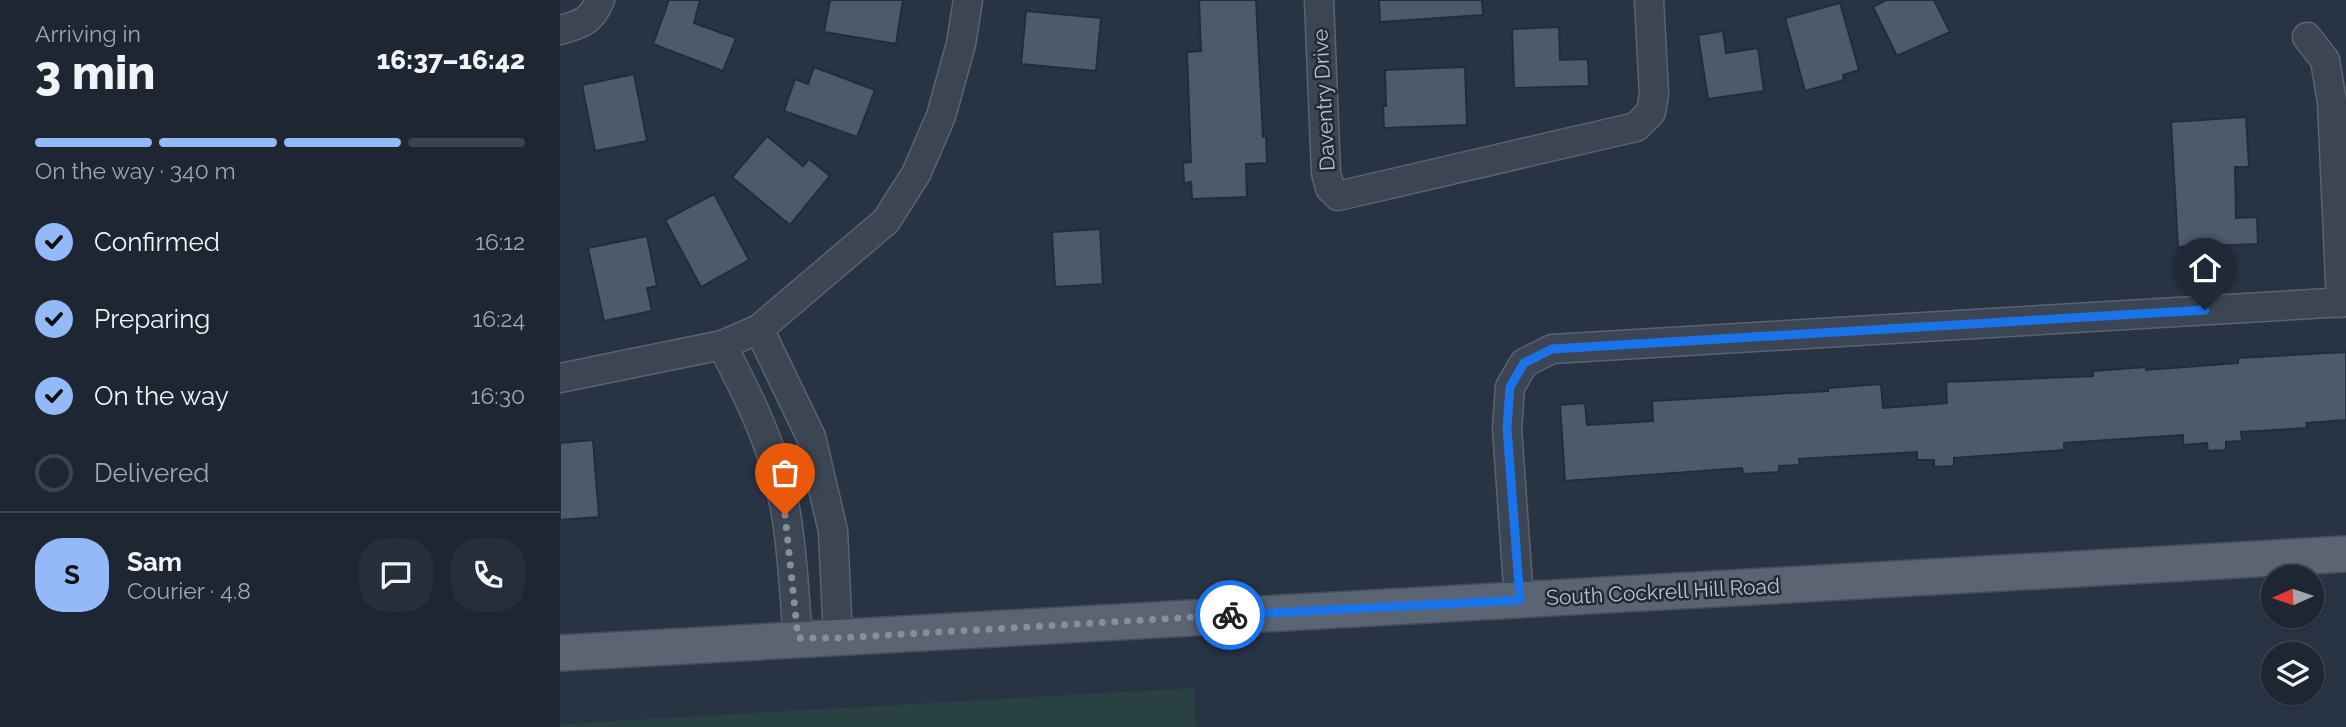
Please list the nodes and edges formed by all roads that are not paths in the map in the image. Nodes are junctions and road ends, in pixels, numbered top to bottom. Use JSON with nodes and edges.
{"nodes":[{"id":1,"x":968,"y":0,"type":"edge"},
{"id":2,"x":1319,"y":0,"type":"edge"},
{"id":3,"x":1649,"y":0,"type":"edge"},
{"id":4,"x":597,"y":6,"type":"edge"},
{"id":5,"x":560,"y":30,"type":"edge"},
{"id":6,"x":2307,"y":37,"type":"dead end"},
{"id":7,"x":2344,"y":302,"type":"edge"},
{"id":8,"x":759,"y":329,"type":"junction"},
{"id":9,"x":722,"y":345,"type":"junction"},
{"id":10,"x":560,"y":378,"type":"edge"},
{"id":11,"x":2346,"y":554,"type":"edge"},
{"id":12,"x":1520,"y":600,"type":"junction"},
{"id":13,"x":798,"y":638,"type":"junction"},
{"id":14,"x":838,"y":638,"type":"junction"},
{"id":15,"x":560,"y":653,"type":"edge"}],
"edges":[{"from":1,"to":8,"type":"street"},
{"from":2,"to":3,"type":"street","name":"Daventry Drive"},
{"from":4,"to":5,"type":"street"},
{"from":6,"to":7,"type":"street"},
{"from":7,"to":12,"type":"street"},
{"from":8,"to":9,"type":"street"},
{"from":8,"to":14,"type":"street"},
{"from":9,"to":10,"type":"street"},
{"from":9,"to":13,"type":"street"},
{"from":11,"to":12,"type":"main road","name":"South Cockrell Hill Road"},
{"from":12,"to":14,"type":"main road","name":"South Cockrell Hill Road"},
{"from":13,"to":14,"type":"main road","name":"South Cockrell Hill Road"},
{"from":13,"to":15,"type":"main road","name":"South Cockrell Hill Road"}]}
